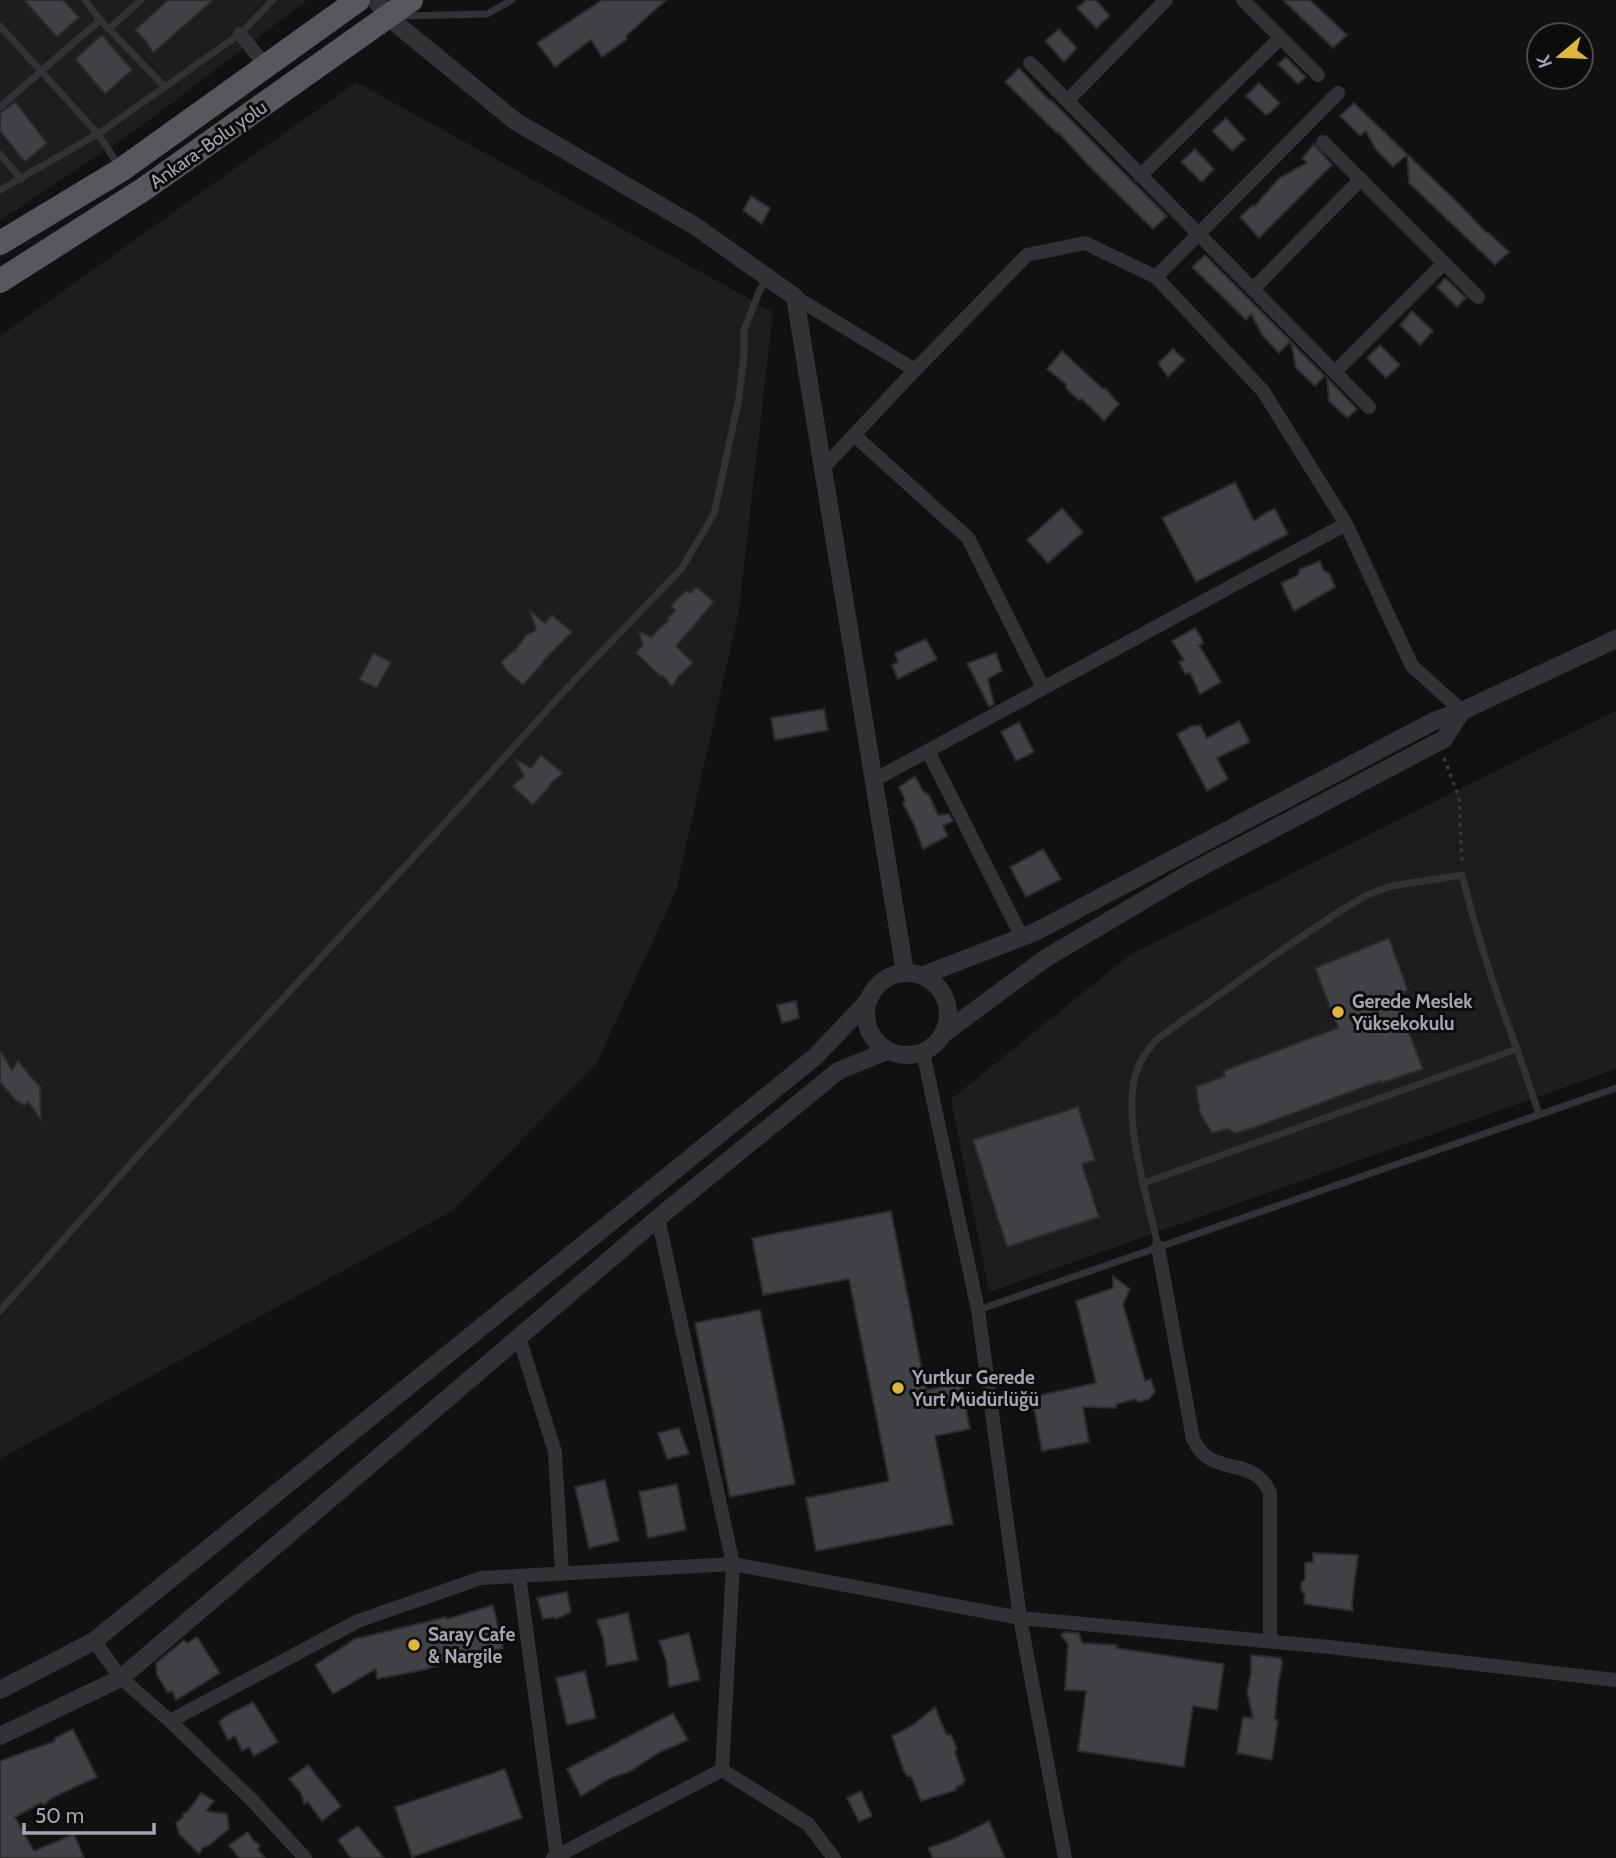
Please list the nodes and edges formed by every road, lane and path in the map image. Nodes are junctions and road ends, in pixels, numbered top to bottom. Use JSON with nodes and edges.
{"nodes":[{"id":1,"x":85,"y":0,"type":"edge"},
{"id":2,"x":141,"y":0,"type":"edge"},
{"id":3,"x":272,"y":0,"type":"edge"},
{"id":4,"x":358,"y":0,"type":"edge"},
{"id":5,"x":411,"y":0,"type":"edge"},
{"id":6,"x":512,"y":0,"type":"edge"},
{"id":7,"x":1166,"y":0,"type":"edge"},
{"id":8,"x":1242,"y":0,"type":"edge"},
{"id":9,"x":382,"y":8,"type":"edge"},
{"id":10,"x":100,"y":20,"type":"junction"},
{"id":11,"x":0,"y":26,"type":"edge"},
{"id":12,"x":108,"y":29,"type":"junction"},
{"id":13,"x":240,"y":34,"type":"junction"},
{"id":14,"x":1280,"y":37,"type":"junction"},
{"id":15,"x":1030,"y":63,"type":"dead end"},
{"id":16,"x":265,"y":66,"type":"junction"},
{"id":17,"x":40,"y":70,"type":"junction"},
{"id":18,"x":1318,"y":75,"type":"dead end"},
{"id":19,"x":165,"y":87,"type":"junction"},
{"id":20,"x":1338,"y":93,"type":"dead end"},
{"id":21,"x":1067,"y":101,"type":"junction"},
{"id":22,"x":0,"y":107,"type":"edge"},
{"id":23,"x":98,"y":134,"type":"junction"},
{"id":24,"x":1323,"y":142,"type":"dead end"},
{"id":25,"x":0,"y":154,"type":"edge"},
{"id":26,"x":121,"y":170,"type":"junction"},
{"id":27,"x":1140,"y":176,"type":"junction"},
{"id":28,"x":21,"y":179,"type":"junction"},
{"id":29,"x":1361,"y":179,"type":"junction"},
{"id":30,"x":0,"y":190,"type":"edge"},
{"id":31,"x":1198,"y":234,"type":"junction"},
{"id":32,"x":0,"y":243,"type":"edge"},
{"id":33,"x":1444,"y":263,"type":"junction"},
{"id":34,"x":767,"y":277,"type":"junction"},
{"id":35,"x":1156,"y":277,"type":"junction"},
{"id":36,"x":0,"y":281,"type":"edge"},
{"id":37,"x":1253,"y":289,"type":"junction"},
{"id":38,"x":795,"y":297,"type":"junction"},
{"id":39,"x":1478,"y":297,"type":"dead end"},
{"id":40,"x":915,"y":370,"type":"junction"},
{"id":41,"x":1335,"y":372,"type":"junction"},
{"id":42,"x":1369,"y":407,"type":"dead end"},
{"id":43,"x":854,"y":435,"type":"junction"},
{"id":44,"x":823,"y":468,"type":"junction"},
{"id":45,"x":1346,"y":524,"type":"junction"},
{"id":46,"x":1616,"y":639,"type":"edge"},
{"id":47,"x":1043,"y":688,"type":"junction"},
{"id":48,"x":1462,"y":711,"type":"junction"},
{"id":49,"x":1437,"y":743,"type":"junction"},
{"id":50,"x":928,"y":751,"type":"junction"},
{"id":51,"x":874,"y":780,"type":"junction"},
{"id":52,"x":1462,"y":876,"type":"junction"},
{"id":53,"x":1022,"y":937,"type":"junction"},
{"id":54,"x":905,"y":972,"type":"junction"},
{"id":55,"x":923,"y":975,"type":"junction"},
{"id":56,"x":867,"y":1002,"type":"junction"},
{"id":57,"x":943,"y":1034,"type":"junction"},
{"id":58,"x":1517,"y":1049,"type":"junction"},
{"id":59,"x":887,"y":1051,"type":"junction"},
{"id":60,"x":923,"y":1052,"type":"junction"},
{"id":61,"x":1616,"y":1088,"type":"edge"},
{"id":62,"x":1539,"y":1114,"type":"junction"},
{"id":63,"x":1144,"y":1183,"type":"junction"},
{"id":64,"x":658,"y":1219,"type":"junction"},
{"id":65,"x":1158,"y":1247,"type":"junction"},
{"id":66,"x":978,"y":1310,"type":"junction"},
{"id":67,"x":0,"y":1311,"type":"edge"},
{"id":68,"x":519,"y":1338,"type":"junction"},
{"id":69,"x":733,"y":1564,"type":"junction"},
{"id":70,"x":562,"y":1574,"type":"junction"},
{"id":71,"x":519,"y":1576,"type":"junction"},
{"id":72,"x":1020,"y":1618,"type":"junction"},
{"id":73,"x":94,"y":1641,"type":"junction"},
{"id":74,"x":1270,"y":1641,"type":"junction"},
{"id":75,"x":121,"y":1678,"type":"junction"},
{"id":76,"x":1616,"y":1680,"type":"edge"},
{"id":77,"x":0,"y":1690,"type":"edge"},
{"id":78,"x":170,"y":1721,"type":"junction"},
{"id":79,"x":0,"y":1736,"type":"edge"},
{"id":80,"x":722,"y":1770,"type":"junction"},
{"id":81,"x":555,"y":1857,"type":"edge"},
{"id":82,"x":305,"y":1858,"type":"edge"},
{"id":83,"x":834,"y":1858,"type":"edge"},
{"id":84,"x":1065,"y":1858,"type":"edge"}],
"edges":[{"from":1,"to":10,"type":"lane"},
{"from":2,"to":12,"type":"lane"},
{"from":3,"to":13,"type":"lane"},
{"from":4,"to":16,"type":"highway","name":"Ankara-Bolu yolu"},
{"from":5,"to":9,"type":"highway","name":"Ankara-Bolu yolu"},
{"from":6,"to":9,"type":"lane"},
{"from":7,"to":21,"type":"street"},
{"from":8,"to":14,"type":"street"},
{"from":9,"to":34,"type":"street"},
{"from":9,"to":36,"type":"highway","name":"Ankara-Bolu yolu"},
{"from":10,"to":12,"type":"lane"},
{"from":10,"to":17,"type":"lane"},
{"from":11,"to":17,"type":"lane"},
{"from":12,"to":19,"type":"lane"},
{"from":13,"to":16,"type":"street"},
{"from":13,"to":19,"type":"lane"},
{"from":14,"to":18,"type":"street"},
{"from":14,"to":27,"type":"street"},
{"from":15,"to":21,"type":"street"},
{"from":16,"to":26,"type":"highway","name":"Ankara-Bolu yolu"},
{"from":17,"to":22,"type":"lane"},
{"from":17,"to":23,"type":"lane"},
{"from":19,"to":23,"type":"lane"},
{"from":20,"to":31,"type":"street"},
{"from":21,"to":27,"type":"street"},
{"from":23,"to":26,"type":"lane"},
{"from":23,"to":28,"type":"lane"},
{"from":24,"to":29,"type":"street"},
{"from":25,"to":28,"type":"lane"},
{"from":26,"to":32,"type":"highway","name":"Ankara-Bolu yolu"},
{"from":27,"to":31,"type":"street"},
{"from":28,"to":30,"type":"lane"},
{"from":29,"to":33,"type":"street"},
{"from":29,"to":37,"type":"street"},
{"from":31,"to":35,"type":"street"},
{"from":31,"to":37,"type":"street"},
{"from":33,"to":39,"type":"street"},
{"from":33,"to":41,"type":"street"},
{"from":34,"to":38,"type":"street"},
{"from":34,"to":67,"type":"lane"},
{"from":35,"to":40,"type":"street"},
{"from":35,"to":45,"type":"street"},
{"from":37,"to":41,"type":"street"},
{"from":38,"to":40,"type":"street"},
{"from":38,"to":44,"type":"street"},
{"from":40,"to":43,"type":"street"},
{"from":41,"to":42,"type":"street"},
{"from":43,"to":44,"type":"street"},
{"from":43,"to":47,"type":"street"},
{"from":44,"to":51,"type":"street"},
{"from":45,"to":47,"type":"street"},
{"from":45,"to":48,"type":"street"},
{"from":46,"to":48,"type":"street"},
{"from":47,"to":50,"type":"street"},
{"from":48,"to":49,"type":"street"},
{"from":48,"to":53,"type":"street"},
{"from":49,"to":52,"type":"path"},
{"from":49,"to":57,"type":"street"},
{"from":50,"to":51,"type":"street"},
{"from":50,"to":53,"type":"street"},
{"from":51,"to":54,"type":"street"},
{"from":52,"to":58,"type":"lane"},
{"from":52,"to":63,"type":"lane"},
{"from":53,"to":55,"type":"street"},
{"from":54,"to":55,"type":"street"},
{"from":54,"to":56,"type":"street"},
{"from":55,"to":57,"type":"street"},
{"from":56,"to":59,"type":"street"},
{"from":56,"to":73,"type":"street"},
{"from":57,"to":60,"type":"street"},
{"from":58,"to":62,"type":"lane"},
{"from":58,"to":63,"type":"lane"},
{"from":59,"to":60,"type":"street"},
{"from":59,"to":64,"type":"street"},
{"from":60,"to":66,"type":"street"},
{"from":61,"to":62,"type":"lane"},
{"from":62,"to":65,"type":"lane"},
{"from":63,"to":65,"type":"lane"},
{"from":64,"to":68,"type":"street"},
{"from":64,"to":69,"type":"street"},
{"from":65,"to":66,"type":"lane"},
{"from":65,"to":74,"type":"street"},
{"from":66,"to":72,"type":"street"},
{"from":68,"to":70,"type":"street"},
{"from":68,"to":75,"type":"street"},
{"from":69,"to":70,"type":"street"},
{"from":69,"to":72,"type":"street"},
{"from":69,"to":80,"type":"street"},
{"from":70,"to":71,"type":"street"},
{"from":71,"to":78,"type":"street"},
{"from":71,"to":81,"type":"street"},
{"from":72,"to":74,"type":"street"},
{"from":72,"to":84,"type":"street"},
{"from":73,"to":75,"type":"street"},
{"from":73,"to":77,"type":"street"},
{"from":74,"to":76,"type":"street"},
{"from":75,"to":78,"type":"street"},
{"from":75,"to":79,"type":"street"},
{"from":78,"to":82,"type":"street"},
{"from":80,"to":81,"type":"street"},
{"from":80,"to":83,"type":"street"}]}
